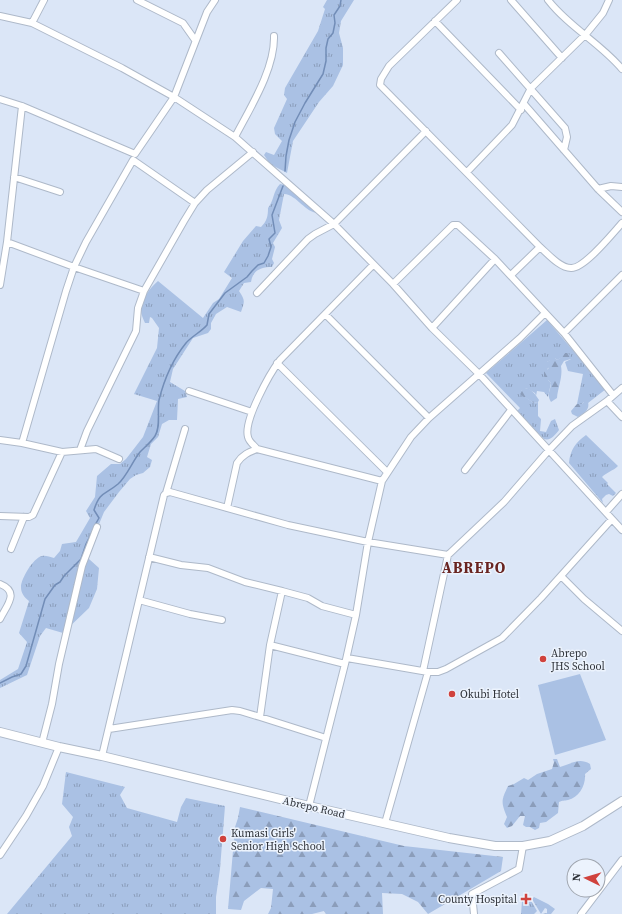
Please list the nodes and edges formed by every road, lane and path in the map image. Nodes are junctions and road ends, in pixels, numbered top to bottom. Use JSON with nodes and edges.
{"nodes":[{"id":1,"x":44,"y":0,"type":"edge"},
{"id":2,"x":137,"y":0,"type":"edge"},
{"id":3,"x":215,"y":0,"type":"edge"},
{"id":4,"x":457,"y":0,"type":"edge"},
{"id":5,"x":512,"y":0,"type":"edge"},
{"id":6,"x":548,"y":0,"type":"edge"},
{"id":7,"x":609,"y":0,"type":"edge"},
{"id":8,"x":0,"y":16,"type":"edge"},
{"id":9,"x":435,"y":21,"type":"junction"},
{"id":10,"x":32,"y":23,"type":"junction"},
{"id":11,"x":586,"y":34,"type":"junction"},
{"id":12,"x":274,"y":36,"type":"dead end"},
{"id":13,"x":195,"y":40,"type":"junction"},
{"id":14,"x":499,"y":53,"type":"dead end"},
{"id":15,"x":562,"y":58,"type":"junction"},
{"id":16,"x":622,"y":69,"type":"edge"},
{"id":17,"x":530,"y":88,"type":"junction"},
{"id":18,"x":174,"y":97,"type":"junction"},
{"id":19,"x":0,"y":98,"type":"edge"},
{"id":20,"x":524,"y":104,"type":"junction"},
{"id":21,"x":22,"y":106,"type":"junction"},
{"id":22,"x":521,"y":110,"type":"junction"},
{"id":23,"x":426,"y":131,"type":"junction"},
{"id":24,"x":235,"y":137,"type":"junction"},
{"id":25,"x":564,"y":150,"type":"junction"},
{"id":26,"x":253,"y":152,"type":"junction"},
{"id":27,"x":134,"y":157,"type":"junction"},
{"id":28,"x":467,"y":172,"type":"junction"},
{"id":29,"x":14,"y":177,"type":"junction"},
{"id":30,"x":622,"y":187,"type":"edge"},
{"id":31,"x":598,"y":189,"type":"junction"},
{"id":32,"x":60,"y":192,"type":"dead end"},
{"id":33,"x":195,"y":203,"type":"junction"},
{"id":34,"x":622,"y":212,"type":"edge"},
{"id":35,"x":622,"y":223,"type":"edge"},
{"id":36,"x":334,"y":224,"type":"junction"},
{"id":37,"x":7,"y":242,"type":"junction"},
{"id":38,"x":540,"y":247,"type":"junction"},
{"id":39,"x":495,"y":259,"type":"junction"},
{"id":40,"x":373,"y":265,"type":"junction"},
{"id":41,"x":74,"y":267,"type":"junction"},
{"id":42,"x":511,"y":275,"type":"junction"},
{"id":43,"x":622,"y":275,"type":"edge"},
{"id":44,"x":393,"y":284,"type":"junction"},
{"id":45,"x":0,"y":285,"type":"edge"},
{"id":46,"x":144,"y":292,"type":"junction"},
{"id":47,"x":257,"y":293,"type":"dead end"},
{"id":48,"x":545,"y":313,"type":"junction"},
{"id":49,"x":325,"y":314,"type":"junction"},
{"id":50,"x":432,"y":328,"type":"junction"},
{"id":51,"x":564,"y":333,"type":"junction"},
{"id":52,"x":277,"y":363,"type":"junction"},
{"id":53,"x":479,"y":374,"type":"junction"},
{"id":54,"x":622,"y":388,"type":"edge"},
{"id":55,"x":189,"y":391,"type":"dead end"},
{"id":56,"x":614,"y":395,"type":"junction"},
{"id":57,"x":607,"y":401,"type":"junction"},
{"id":58,"x":511,"y":410,"type":"junction"},
{"id":59,"x":252,"y":412,"type":"junction"},
{"id":60,"x":622,"y":417,"type":"edge"},
{"id":61,"x":429,"y":418,"type":"junction"},
{"id":62,"x":185,"y":430,"type":"dead end"},
{"id":63,"x":0,"y":440,"type":"edge"},
{"id":64,"x":22,"y":443,"type":"junction"},
{"id":65,"x":257,"y":449,"type":"junction"},
{"id":66,"x":80,"y":450,"type":"junction"},
{"id":67,"x":549,"y":450,"type":"junction"},
{"id":68,"x":62,"y":452,"type":"junction"},
{"id":69,"x":119,"y":459,"type":"dead end"},
{"id":70,"x":465,"y":470,"type":"dead end"},
{"id":71,"x":387,"y":472,"type":"junction"},
{"id":72,"x":382,"y":481,"type":"junction"},
{"id":73,"x":166,"y":493,"type":"junction"},
{"id":74,"x":622,"y":494,"type":"edge"},
{"id":75,"x":227,"y":508,"type":"junction"},
{"id":76,"x":606,"y":512,"type":"junction"},
{"id":77,"x":0,"y":516,"type":"edge"},
{"id":78,"x":24,"y":517,"type":"junction"},
{"id":79,"x":612,"y":520,"type":"junction"},
{"id":80,"x":97,"y":527,"type":"dead end"},
{"id":81,"x":622,"y":530,"type":"edge"},
{"id":82,"x":368,"y":542,"type":"junction"},
{"id":83,"x":11,"y":549,"type":"dead end"},
{"id":84,"x":448,"y":555,"type":"junction"},
{"id":85,"x":149,"y":557,"type":"junction"},
{"id":86,"x":561,"y":576,"type":"junction"},
{"id":87,"x":0,"y":584,"type":"edge"},
{"id":88,"x":282,"y":591,"type":"junction"},
{"id":89,"x":139,"y":600,"type":"junction"},
{"id":90,"x":356,"y":615,"type":"junction"},
{"id":91,"x":0,"y":619,"type":"edge"},
{"id":92,"x":222,"y":620,"type":"dead end"},
{"id":93,"x":622,"y":630,"type":"edge"},
{"id":94,"x":270,"y":645,"type":"junction"},
{"id":95,"x":347,"y":658,"type":"junction"},
{"id":96,"x":345,"y":664,"type":"junction"},
{"id":97,"x":426,"y":672,"type":"junction"},
{"id":98,"x":260,"y":717,"type":"junction"},
{"id":99,"x":109,"y":729,"type":"junction"},
{"id":100,"x":0,"y":732,"type":"edge"},
{"id":101,"x":326,"y":738,"type":"junction"},
{"id":102,"x":42,"y":743,"type":"junction"},
{"id":103,"x":59,"y":747,"type":"junction"},
{"id":104,"x":102,"y":756,"type":"junction"},
{"id":105,"x":622,"y":801,"type":"edge"},
{"id":106,"x":308,"y":806,"type":"junction"},
{"id":107,"x":385,"y":823,"type":"junction"},
{"id":108,"x":523,"y":846,"type":"junction"},
{"id":109,"x":0,"y":855,"type":"edge"},
{"id":110,"x":622,"y":860,"type":"edge"},
{"id":111,"x":474,"y":914,"type":"edge"},
{"id":112,"x":581,"y":914,"type":"edge"}],
"edges":[{"from":1,"to":10,"type":"street"},
{"from":2,"to":13,"type":"street"},
{"from":3,"to":13,"type":"street"},
{"from":4,"to":9,"type":"street"},
{"from":5,"to":15,"type":"street"},
{"from":6,"to":11,"type":"street"},
{"from":7,"to":11,"type":"street"},
{"from":8,"to":10,"type":"street"},
{"from":9,"to":22,"type":"street"},
{"from":9,"to":23,"type":"street"},
{"from":10,"to":18,"type":"street"},
{"from":11,"to":15,"type":"street"},
{"from":11,"to":16,"type":"street"},
{"from":12,"to":24,"type":"street"},
{"from":13,"to":18,"type":"street"},
{"from":14,"to":17,"type":"street"},
{"from":15,"to":17,"type":"street"},
{"from":17,"to":20,"type":"street"},
{"from":17,"to":25,"type":"street"},
{"from":18,"to":24,"type":"street"},
{"from":18,"to":27,"type":"street"},
{"from":19,"to":21,"type":"street"},
{"from":20,"to":22,"type":"street"},
{"from":20,"to":25,"type":"street"},
{"from":21,"to":27,"type":"street"},
{"from":21,"to":29,"type":"street"},
{"from":22,"to":28,"type":"street"},
{"from":23,"to":28,"type":"street"},
{"from":23,"to":36,"type":"street"},
{"from":24,"to":26,"type":"street"},
{"from":25,"to":31,"type":"street"},
{"from":26,"to":33,"type":"street"},
{"from":26,"to":36,"type":"street"},
{"from":27,"to":33,"type":"street"},
{"from":27,"to":41,"type":"street"},
{"from":28,"to":38,"type":"street"},
{"from":29,"to":32,"type":"street"},
{"from":29,"to":37,"type":"street"},
{"from":30,"to":31,"type":"street"},
{"from":31,"to":34,"type":"street"},
{"from":33,"to":46,"type":"street"},
{"from":35,"to":38,"type":"street"},
{"from":36,"to":40,"type":"street"},
{"from":36,"to":47,"type":"street"},
{"from":37,"to":41,"type":"street"},
{"from":37,"to":45,"type":"street"},
{"from":38,"to":42,"type":"street"},
{"from":39,"to":42,"type":"street"},
{"from":39,"to":44,"type":"street"},
{"from":39,"to":50,"type":"street"},
{"from":40,"to":44,"type":"street"},
{"from":40,"to":49,"type":"street"},
{"from":41,"to":46,"type":"street"},
{"from":41,"to":64,"type":"street"},
{"from":42,"to":48,"type":"street"},
{"from":43,"to":51,"type":"street"},
{"from":44,"to":50,"type":"street"},
{"from":46,"to":66,"type":"street"},
{"from":48,"to":51,"type":"street"},
{"from":48,"to":53,"type":"street"},
{"from":49,"to":52,"type":"street"},
{"from":49,"to":61,"type":"street"},
{"from":50,"to":53,"type":"street"},
{"from":51,"to":56,"type":"street"},
{"from":52,"to":59,"type":"street"},
{"from":52,"to":71,"type":"street"},
{"from":53,"to":58,"type":"street"},
{"from":53,"to":61,"type":"street"},
{"from":54,"to":56,"type":"street"},
{"from":55,"to":59,"type":"street"},
{"from":56,"to":57,"type":"street"},
{"from":57,"to":60,"type":"street"},
{"from":57,"to":67,"type":"street"},
{"from":58,"to":67,"type":"street"},
{"from":58,"to":70,"type":"street"},
{"from":59,"to":65,"type":"street"},
{"from":61,"to":71,"type":"street"},
{"from":62,"to":73,"type":"street"},
{"from":63,"to":64,"type":"street"},
{"from":64,"to":68,"type":"street"},
{"from":65,"to":72,"type":"street"},
{"from":65,"to":75,"type":"street"},
{"from":66,"to":68,"type":"street"},
{"from":66,"to":69,"type":"street"},
{"from":67,"to":76,"type":"street"},
{"from":67,"to":84,"type":"street"},
{"from":68,"to":78,"type":"street"},
{"from":71,"to":72,"type":"street"},
{"from":72,"to":82,"type":"street"},
{"from":73,"to":75,"type":"street"},
{"from":73,"to":85,"type":"street"},
{"from":74,"to":76,"type":"street"},
{"from":75,"to":82,"type":"street"},
{"from":76,"to":79,"type":"street"},
{"from":77,"to":78,"type":"street"},
{"from":78,"to":83,"type":"street"},
{"from":79,"to":81,"type":"street"},
{"from":79,"to":86,"type":"street"},
{"from":80,"to":102,"type":"street"},
{"from":82,"to":84,"type":"street"},
{"from":82,"to":90,"type":"street"},
{"from":84,"to":97,"type":"street"},
{"from":85,"to":88,"type":"street"},
{"from":85,"to":89,"type":"street"},
{"from":86,"to":93,"type":"street"},
{"from":86,"to":97,"type":"street"},
{"from":87,"to":91,"type":"street"},
{"from":88,"to":90,"type":"street"},
{"from":88,"to":94,"type":"street"},
{"from":89,"to":92,"type":"street"},
{"from":89,"to":99,"type":"street"},
{"from":90,"to":95,"type":"street"},
{"from":94,"to":96,"type":"street"},
{"from":94,"to":98,"type":"street"},
{"from":95,"to":96,"type":"street"},
{"from":95,"to":97,"type":"street"},
{"from":96,"to":101,"type":"street"},
{"from":97,"to":107,"type":"street"},
{"from":98,"to":99,"type":"street"},
{"from":98,"to":101,"type":"street"},
{"from":99,"to":104,"type":"street"},
{"from":100,"to":102,"type":"main road","name":"Abrepo Road"},
{"from":101,"to":106,"type":"street"},
{"from":102,"to":103,"type":"main road","name":"Abrepo Road"},
{"from":103,"to":104,"type":"main road","name":"Abrepo Road"},
{"from":103,"to":109,"type":"street"},
{"from":104,"to":106,"type":"main road","name":"Abrepo Road"},
{"from":105,"to":108,"type":"main road","name":"Abrepo Road"},
{"from":106,"to":107,"type":"main road","name":"Abrepo Road"},
{"from":107,"to":108,"type":"main road","name":"Abrepo Road"},
{"from":108,"to":111,"type":"street"},
{"from":110,"to":112,"type":"street"}]}
